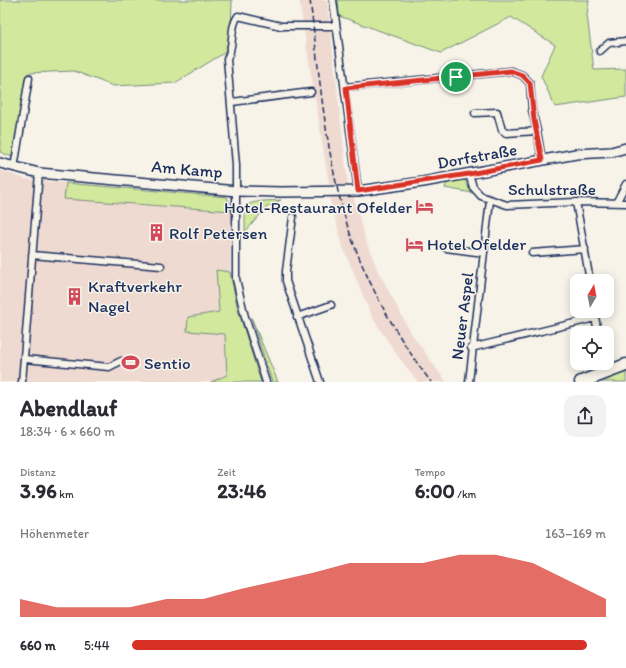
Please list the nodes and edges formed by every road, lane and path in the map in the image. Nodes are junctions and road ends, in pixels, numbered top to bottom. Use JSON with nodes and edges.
{"nodes":[{"id":1,"x":334,"y":0,"type":"edge"},
{"id":2,"x":336,"y":26,"type":"junction"},
{"id":3,"x":626,"y":41,"type":"edge"},
{"id":4,"x":600,"y":51,"type":"dead end"},
{"id":5,"x":29,"y":78,"type":"dead end"},
{"id":6,"x":346,"y":88,"type":"junction"},
{"id":7,"x":311,"y":92,"type":"dead end"},
{"id":8,"x":232,"y":102,"type":"junction"},
{"id":9,"x":475,"y":113,"type":"dead end"},
{"id":10,"x":537,"y":131,"type":"junction"},
{"id":11,"x":626,"y":148,"type":"edge"},
{"id":12,"x":542,"y":160,"type":"junction"},
{"id":13,"x":0,"y":164,"type":"edge"},
{"id":14,"x":14,"y":168,"type":"junction"},
{"id":15,"x":39,"y":172,"type":"junction"},
{"id":16,"x":469,"y":174,"type":"junction"},
{"id":17,"x":626,"y":184,"type":"edge"},
{"id":18,"x":237,"y":190,"type":"junction"},
{"id":19,"x":358,"y":191,"type":"junction"},
{"id":20,"x":490,"y":200,"type":"junction"},
{"id":21,"x":576,"y":202,"type":"junction"},
{"id":22,"x":616,"y":203,"type":"junction"},
{"id":23,"x":626,"y":203,"type":"edge"},
{"id":24,"x":293,"y":217,"type":"dead end"},
{"id":25,"x":446,"y":248,"type":"dead end"},
{"id":26,"x":585,"y":249,"type":"junction"},
{"id":27,"x":484,"y":253,"type":"junction"},
{"id":28,"x":532,"y":253,"type":"dead end"},
{"id":29,"x":32,"y":255,"type":"junction"},
{"id":30,"x":161,"y":266,"type":"dead end"},
{"id":31,"x":589,"y":274,"type":"edge"},
{"id":32,"x":331,"y":305,"type":"dead end"},
{"id":33,"x":297,"y":317,"type":"junction"},
{"id":34,"x":595,"y":318,"type":"joint"},
{"id":35,"x":597,"y":326,"type":"edge"},
{"id":36,"x":472,"y":348,"type":"junction"},
{"id":37,"x":25,"y":359,"type":"junction"},
{"id":38,"x":121,"y":361,"type":"dead end"},
{"id":39,"x":626,"y":365,"type":"edge"},
{"id":40,"x":22,"y":382,"type":"edge"},
{"id":41,"x":266,"y":382,"type":"edge"},
{"id":42,"x":320,"y":382,"type":"edge"},
{"id":43,"x":469,"y":382,"type":"edge"},
{"id":44,"x":581,"y":382,"type":"edge"}],
"edges":[{"from":1,"to":2,"type":"street"},
{"from":2,"to":6,"type":"street"},
{"from":2,"to":8,"type":"street"},
{"from":3,"to":4,"type":"street"},
{"from":5,"to":14,"type":"street"},
{"from":6,"to":10,"type":"street"},
{"from":6,"to":19,"type":"street"},
{"from":7,"to":8,"type":"street"},
{"from":8,"to":18,"type":"street"},
{"from":9,"to":10,"type":"street"},
{"from":10,"to":12,"type":"street"},
{"from":11,"to":12,"type":"main road","name":"Dorfstraße"},
{"from":12,"to":16,"type":"main road","name":"Dorfstraße"},
{"from":13,"to":14,"type":"main road","name":"Am Kamp"},
{"from":14,"to":15,"type":"main road","name":"Am Kamp"},
{"from":15,"to":18,"type":"main road","name":"Am Kamp"},
{"from":15,"to":29,"type":"street"},
{"from":16,"to":19,"type":"main road","name":"Dorfstraße"},
{"from":16,"to":20,"type":"street","name":"Schulstraße"},
{"from":17,"to":22,"type":"street"},
{"from":18,"to":19,"type":"main road","name":"Am Kamp"},
{"from":18,"to":41,"type":"street"},
{"from":20,"to":21,"type":"street","name":"Schulstraße"},
{"from":20,"to":27,"type":"street","name":"Neuer Aspel"},
{"from":21,"to":22,"type":"street","name":"Schulstraße"},
{"from":21,"to":26,"type":"street"},
{"from":22,"to":23,"type":"street","name":"Schulstraße"},
{"from":24,"to":33,"type":"street"},
{"from":25,"to":27,"type":"street","name":"Neuer Aspel"},
{"from":26,"to":28,"type":"street"},
{"from":26,"to":31,"type":"street"},
{"from":27,"to":36,"type":"street","name":"Neuer Aspel"},
{"from":29,"to":30,"type":"street"},
{"from":29,"to":37,"type":"street"},
{"from":32,"to":33,"type":"street"},
{"from":33,"to":42,"type":"street"},
{"from":34,"to":35,"type":"street"},
{"from":34,"to":36,"type":"street"},
{"from":36,"to":43,"type":"street","name":"Neuer Aspel"},
{"from":37,"to":38,"type":"street"},
{"from":37,"to":40,"type":"street"},
{"from":39,"to":44,"type":"highway"}]}
